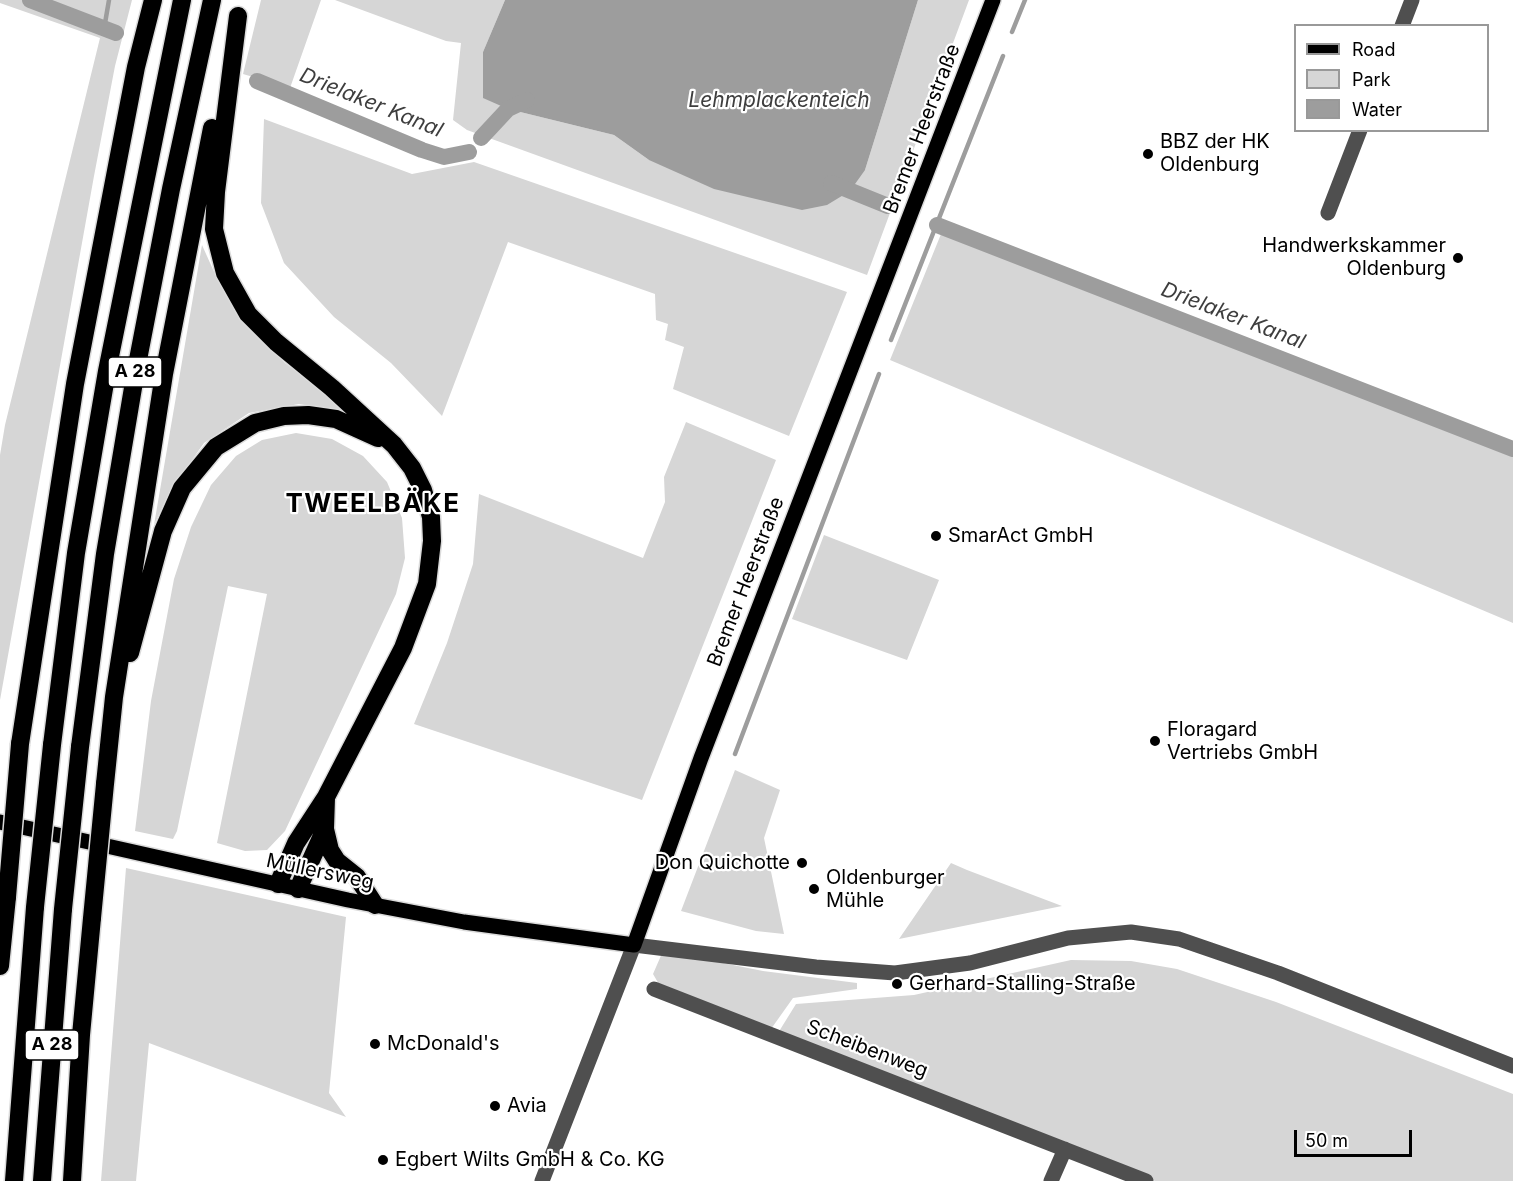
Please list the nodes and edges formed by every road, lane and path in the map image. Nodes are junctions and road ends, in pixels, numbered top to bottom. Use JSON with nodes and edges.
{"nodes":[{"id":1,"x":153,"y":0,"type":"edge"},
{"id":2,"x":182,"y":0,"type":"edge"},
{"id":3,"x":212,"y":0,"type":"edge"},
{"id":4,"x":993,"y":0,"type":"edge"},
{"id":5,"x":1412,"y":0,"type":"edge"},
{"id":6,"x":240,"y":8,"type":"edge"},
{"id":7,"x":1403,"y":24,"type":"edge"},
{"id":8,"x":1359,"y":132,"type":"edge"},
{"id":9,"x":1328,"y":213,"type":"dead end"},
{"id":10,"x":394,"y":445,"type":"junction"},
{"id":11,"x":114,"y":697,"type":"junction"},
{"id":12,"x":326,"y":797,"type":"junction"},
{"id":13,"x":0,"y":822,"type":"edge"},
{"id":14,"x":325,"y":829,"type":"junction"},
{"id":15,"x":278,"y":884,"type":"junction"},
{"id":16,"x":298,"y":889,"type":"junction"},
{"id":17,"x":375,"y":905,"type":"junction"},
{"id":18,"x":634,"y":945,"type":"junction"},
{"id":19,"x":0,"y":966,"type":"edge"},
{"id":20,"x":654,"y":989,"type":"dead end"},
{"id":21,"x":1513,"y":1066,"type":"edge"},
{"id":22,"x":1065,"y":1149,"type":"junction"},
{"id":23,"x":14,"y":1181,"type":"edge"},
{"id":24,"x":42,"y":1181,"type":"edge"},
{"id":25,"x":72,"y":1181,"type":"edge"},
{"id":26,"x":542,"y":1181,"type":"edge"},
{"id":27,"x":1051,"y":1181,"type":"edge"},
{"id":28,"x":1146,"y":1181,"type":"edge"}],
"edges":[{"from":1,"to":19,"type":"highway","bridge":true},
{"from":2,"to":23,"type":"highway","number":"A 28","bridge":true},
{"from":3,"to":24,"type":"highway","number":"A 28","bridge":true},
{"from":4,"to":18,"type":"main road","name":"Bremer Heerstraße"},
{"from":5,"to":7,"type":"street"},
{"from":6,"to":10,"type":"highway"},
{"from":6,"to":11,"type":"highway"},
{"from":8,"to":9,"type":"street"},
{"from":10,"to":11,"type":"highway"},
{"from":10,"to":12,"type":"highway"},
{"from":11,"to":25,"type":"highway","bridge":true},
{"from":12,"to":14,"type":"highway"},
{"from":12,"to":15,"type":"highway"},
{"from":13,"to":15,"type":"main road","name":"Müllersweg"},
{"from":14,"to":16,"type":"highway"},
{"from":14,"to":17,"type":"highway"},
{"from":15,"to":16,"type":"main road","name":"Müllersweg"},
{"from":16,"to":17,"type":"main road","name":"Müllersweg"},
{"from":17,"to":18,"type":"main road","name":"Müllersweg"},
{"from":18,"to":21,"type":"street"},
{"from":18,"to":26,"type":"street","name":"Bremer Heerstraße"},
{"from":20,"to":22,"type":"street","name":"Scheibenweg"},
{"from":22,"to":27,"type":"street"},
{"from":22,"to":28,"type":"street","name":"Scheibenweg"}]}
